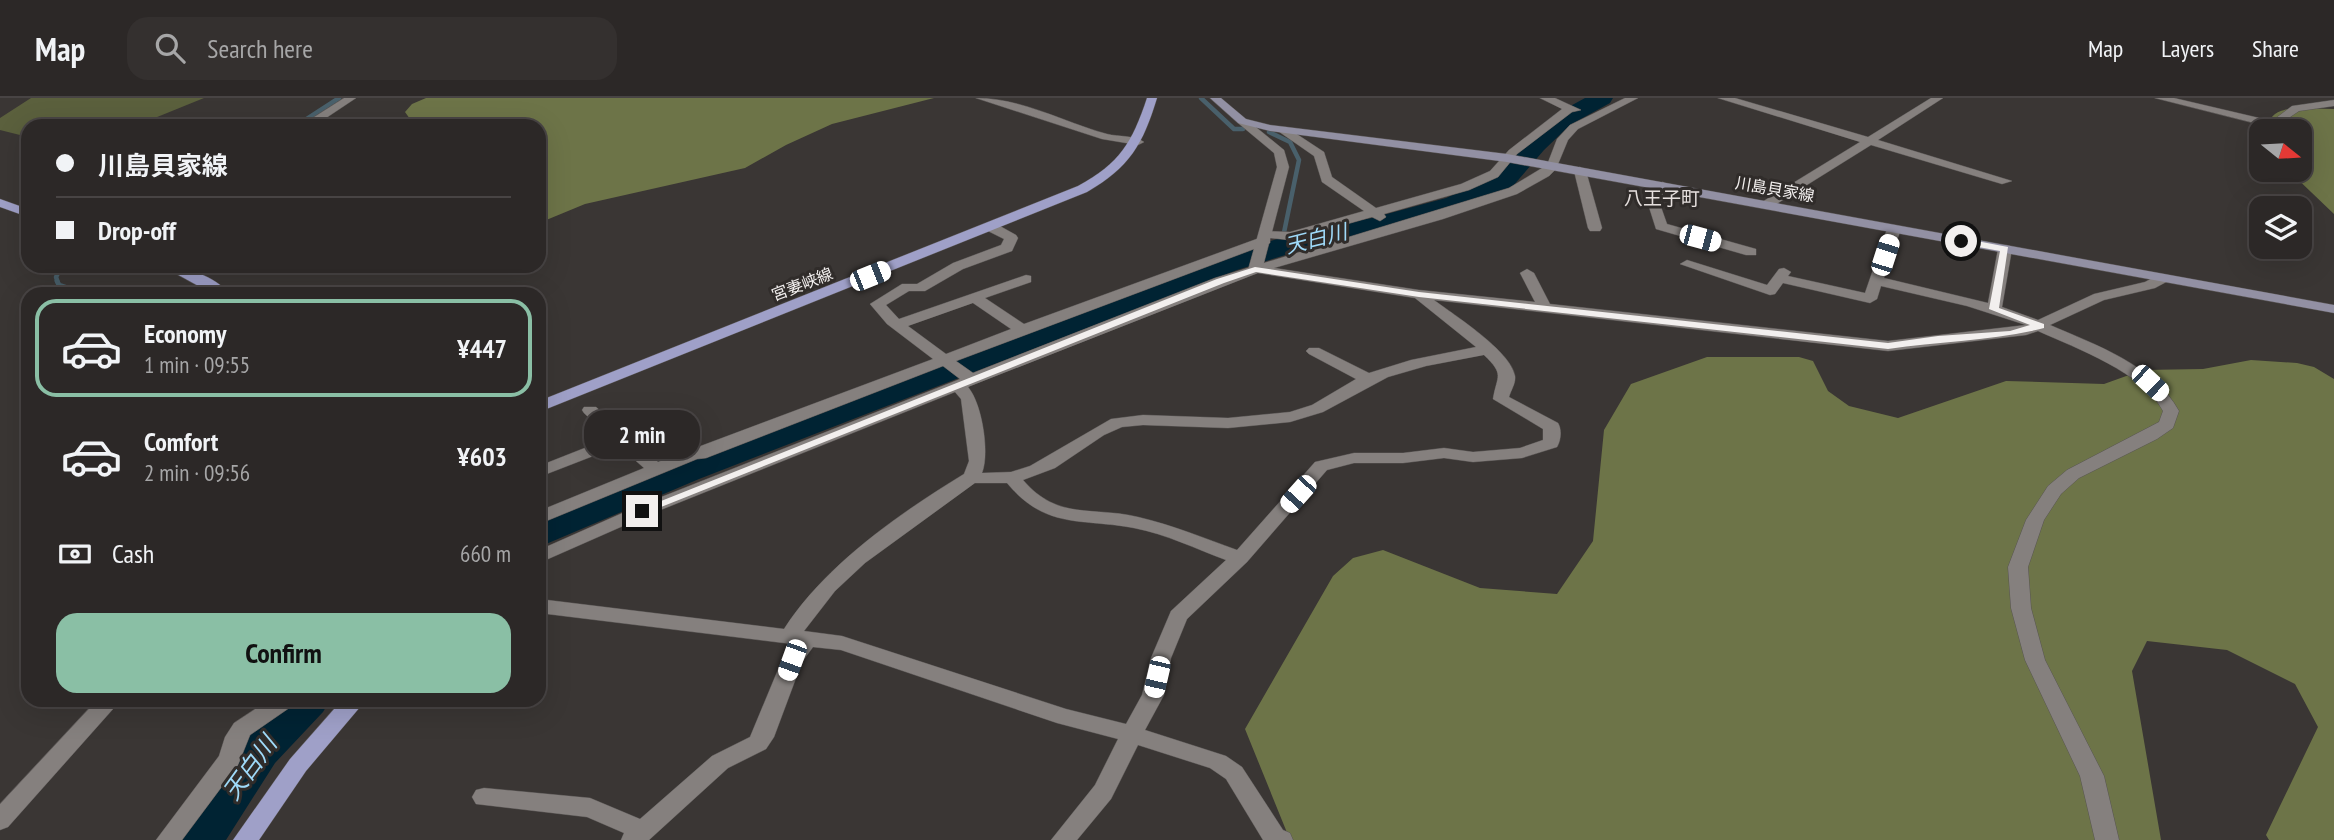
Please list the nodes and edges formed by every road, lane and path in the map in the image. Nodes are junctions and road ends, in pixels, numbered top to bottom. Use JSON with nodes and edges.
{"nodes":[{"id":1,"x":351,"y":98,"type":"edge"},
{"id":2,"x":981,"y":98,"type":"edge"},
{"id":3,"x":1152,"y":98,"type":"edge"},
{"id":4,"x":1215,"y":98,"type":"edge"},
{"id":5,"x":1545,"y":98,"type":"edge"},
{"id":6,"x":1633,"y":98,"type":"edge"},
{"id":7,"x":1723,"y":98,"type":"edge"},
{"id":8,"x":1938,"y":98,"type":"edge"},
{"id":9,"x":2160,"y":98,"type":"edge"},
{"id":10,"x":2334,"y":103,"type":"edge"},
{"id":11,"x":1570,"y":108,"type":"junction"},
{"id":12,"x":1595,"y":117,"type":"junction"},
{"id":13,"x":317,"y":119,"type":"edge"},
{"id":14,"x":1242,"y":121,"type":"junction"},
{"id":15,"x":1282,"y":129,"type":"junction"},
{"id":16,"x":1870,"y":141,"type":"junction"},
{"id":17,"x":1138,"y":142,"type":"junction"},
{"id":18,"x":1507,"y":158,"type":"junction"},
{"id":19,"x":1552,"y":166,"type":"junction"},
{"id":20,"x":1580,"y":171,"type":"junction"},
{"id":21,"x":2006,"y":181,"type":"dead end"},
{"id":22,"x":1663,"y":186,"type":"junction"},
{"id":23,"x":1766,"y":205,"type":"junction"},
{"id":24,"x":3,"y":207,"type":"edge"},
{"id":25,"x":21,"y":211,"type":"edge"},
{"id":26,"x":1374,"y":213,"type":"junction"},
{"id":27,"x":1394,"y":227,"type":"junction"},
{"id":28,"x":993,"y":228,"type":"junction"},
{"id":29,"x":1595,"y":228,"type":"dead end"},
{"id":30,"x":1894,"y":229,"type":"junction"},
{"id":31,"x":1268,"y":236,"type":"junction"},
{"id":32,"x":2005,"y":249,"type":"junction"},
{"id":33,"x":1751,"y":252,"type":"dead end"},
{"id":34,"x":1687,"y":264,"type":"dead end"},
{"id":35,"x":1255,"y":270,"type":"junction"},
{"id":36,"x":186,"y":273,"type":"edge"},
{"id":37,"x":1527,"y":273,"type":"dead end"},
{"id":38,"x":2163,"y":278,"type":"junction"},
{"id":39,"x":1027,"y":279,"type":"dead end"},
{"id":40,"x":1877,"y":281,"type":"junction"},
{"id":41,"x":212,"y":287,"type":"edge"},
{"id":42,"x":1419,"y":294,"type":"junction"},
{"id":43,"x":974,"y":297,"type":"junction"},
{"id":44,"x":1597,"y":299,"type":"dead end"},
{"id":45,"x":1545,"y":308,"type":"junction"},
{"id":46,"x":1994,"y":309,"type":"junction"},
{"id":47,"x":2334,"y":309,"type":"edge"},
{"id":48,"x":1573,"y":311,"type":"junction"},
{"id":49,"x":898,"y":324,"type":"junction"},
{"id":50,"x":2040,"y":326,"type":"junction"},
{"id":51,"x":1023,"y":330,"type":"junction"},
{"id":52,"x":1486,"y":350,"type":"junction"},
{"id":53,"x":1314,"y":351,"type":"dead end"},
{"id":54,"x":946,"y":360,"type":"junction"},
{"id":55,"x":1368,"y":379,"type":"junction"},
{"id":56,"x":966,"y":380,"type":"junction"},
{"id":57,"x":546,"y":404,"type":"edge"},
{"id":58,"x":590,"y":410,"type":"dead end"},
{"id":59,"x":621,"y":439,"type":"junction"},
{"id":60,"x":546,"y":469,"type":"edge"},
{"id":61,"x":657,"y":470,"type":"junction"},
{"id":62,"x":972,"y":477,"type":"junction"},
{"id":63,"x":1012,"y":478,"type":"junction"},
{"id":64,"x":546,"y":515,"type":"edge"},
{"id":65,"x":546,"y":554,"type":"edge"},
{"id":66,"x":1240,"y":558,"type":"junction"},
{"id":67,"x":546,"y":607,"type":"edge"},
{"id":68,"x":798,"y":637,"type":"junction"},
{"id":69,"x":104,"y":707,"type":"edge"},
{"id":70,"x":274,"y":707,"type":"edge"},
{"id":71,"x":349,"y":707,"type":"edge"},
{"id":72,"x":1132,"y":734,"type":"junction"},
{"id":73,"x":484,"y":797,"type":"dead end"},
{"id":74,"x":0,"y":820,"type":"edge"},
{"id":75,"x":638,"y":836,"type":"edge"},
{"id":76,"x":168,"y":840,"type":"edge"},
{"id":77,"x":244,"y":840,"type":"edge"},
{"id":78,"x":1063,"y":840,"type":"edge"},
{"id":79,"x":1281,"y":840,"type":"edge"},
{"id":80,"x":2107,"y":840,"type":"edge"}],
"edges":[{"from":1,"to":13,"type":"street"},
{"from":2,"to":17,"type":"street"},
{"from":3,"to":17,"type":"main road","name":"宮妻峡線"},
{"from":4,"to":14,"type":"main road","name":"川島貝家線"},
{"from":5,"to":11,"type":"street"},
{"from":6,"to":12,"type":"street"},
{"from":7,"to":16,"type":"street"},
{"from":8,"to":16,"type":"street"},
{"from":9,"to":10,"type":"street"},
{"from":11,"to":12,"type":"street"},
{"from":11,"to":18,"type":"street"},
{"from":12,"to":19,"type":"street"},
{"from":14,"to":15,"type":"main road","name":"川島貝家線"},
{"from":14,"to":31,"type":"street"},
{"from":15,"to":18,"type":"main road","name":"川島貝家線"},
{"from":15,"to":26,"type":"street"},
{"from":16,"to":21,"type":"street"},
{"from":16,"to":23,"type":"street"},
{"from":17,"to":28,"type":"main road","name":"宮妻峡線"},
{"from":18,"to":19,"type":"main road","name":"川島貝家線"},
{"from":18,"to":26,"type":"street"},
{"from":19,"to":20,"type":"main road","name":"川島貝家線"},
{"from":19,"to":27,"type":"street"},
{"from":20,"to":22,"type":"main road","name":"川島貝家線"},
{"from":20,"to":29,"type":"street"},
{"from":22,"to":23,"type":"main road","name":"川島貝家線"},
{"from":22,"to":33,"type":"street"},
{"from":23,"to":30,"type":"main road","name":"川島貝家線"},
{"from":24,"to":25,"type":"main road"},
{"from":26,"to":27,"type":"street"},
{"from":26,"to":31,"type":"street"},
{"from":27,"to":35,"type":"street"},
{"from":28,"to":49,"type":"street"},
{"from":28,"to":57,"type":"main road","name":"宮妻峡線"},
{"from":30,"to":32,"type":"main road","name":"川島貝家線"},
{"from":30,"to":40,"type":"street"},
{"from":31,"to":35,"type":"street"},
{"from":31,"to":51,"type":"street"},
{"from":32,"to":38,"type":"main road","name":"川島貝家線"},
{"from":32,"to":46,"type":"street"},
{"from":34,"to":40,"type":"street"},
{"from":35,"to":42,"type":"street"},
{"from":35,"to":56,"type":"street"},
{"from":36,"to":41,"type":"main road"},
{"from":37,"to":45,"type":"street"},
{"from":38,"to":47,"type":"main road","name":"川島貝家線"},
{"from":38,"to":50,"type":"street"},
{"from":39,"to":43,"type":"street"},
{"from":40,"to":46,"type":"street"},
{"from":42,"to":45,"type":"street"},
{"from":42,"to":52,"type":"street"},
{"from":43,"to":49,"type":"street"},
{"from":43,"to":51,"type":"street"},
{"from":44,"to":48,"type":"street"},
{"from":45,"to":48,"type":"street"},
{"from":46,"to":50,"type":"street"},
{"from":48,"to":50,"type":"street"},
{"from":49,"to":54,"type":"street"},
{"from":50,"to":80,"type":"street"},
{"from":51,"to":54,"type":"street"},
{"from":52,"to":55,"type":"street"},
{"from":52,"to":66,"type":"street"},
{"from":53,"to":55,"type":"street"},
{"from":54,"to":56,"type":"street"},
{"from":54,"to":61,"type":"street"},
{"from":55,"to":63,"type":"street"},
{"from":56,"to":62,"type":"street"},
{"from":56,"to":65,"type":"street"},
{"from":58,"to":59,"type":"street"},
{"from":59,"to":60,"type":"street"},
{"from":59,"to":61,"type":"street"},
{"from":61,"to":64,"type":"street"},
{"from":62,"to":63,"type":"street"},
{"from":62,"to":68,"type":"street"},
{"from":63,"to":66,"type":"street"},
{"from":66,"to":72,"type":"street"},
{"from":67,"to":68,"type":"street"},
{"from":68,"to":72,"type":"street"},
{"from":68,"to":75,"type":"street"},
{"from":69,"to":74,"type":"street"},
{"from":70,"to":76,"type":"street"},
{"from":71,"to":77,"type":"main road"},
{"from":72,"to":78,"type":"street"},
{"from":72,"to":79,"type":"street"},
{"from":73,"to":75,"type":"street"}]}
